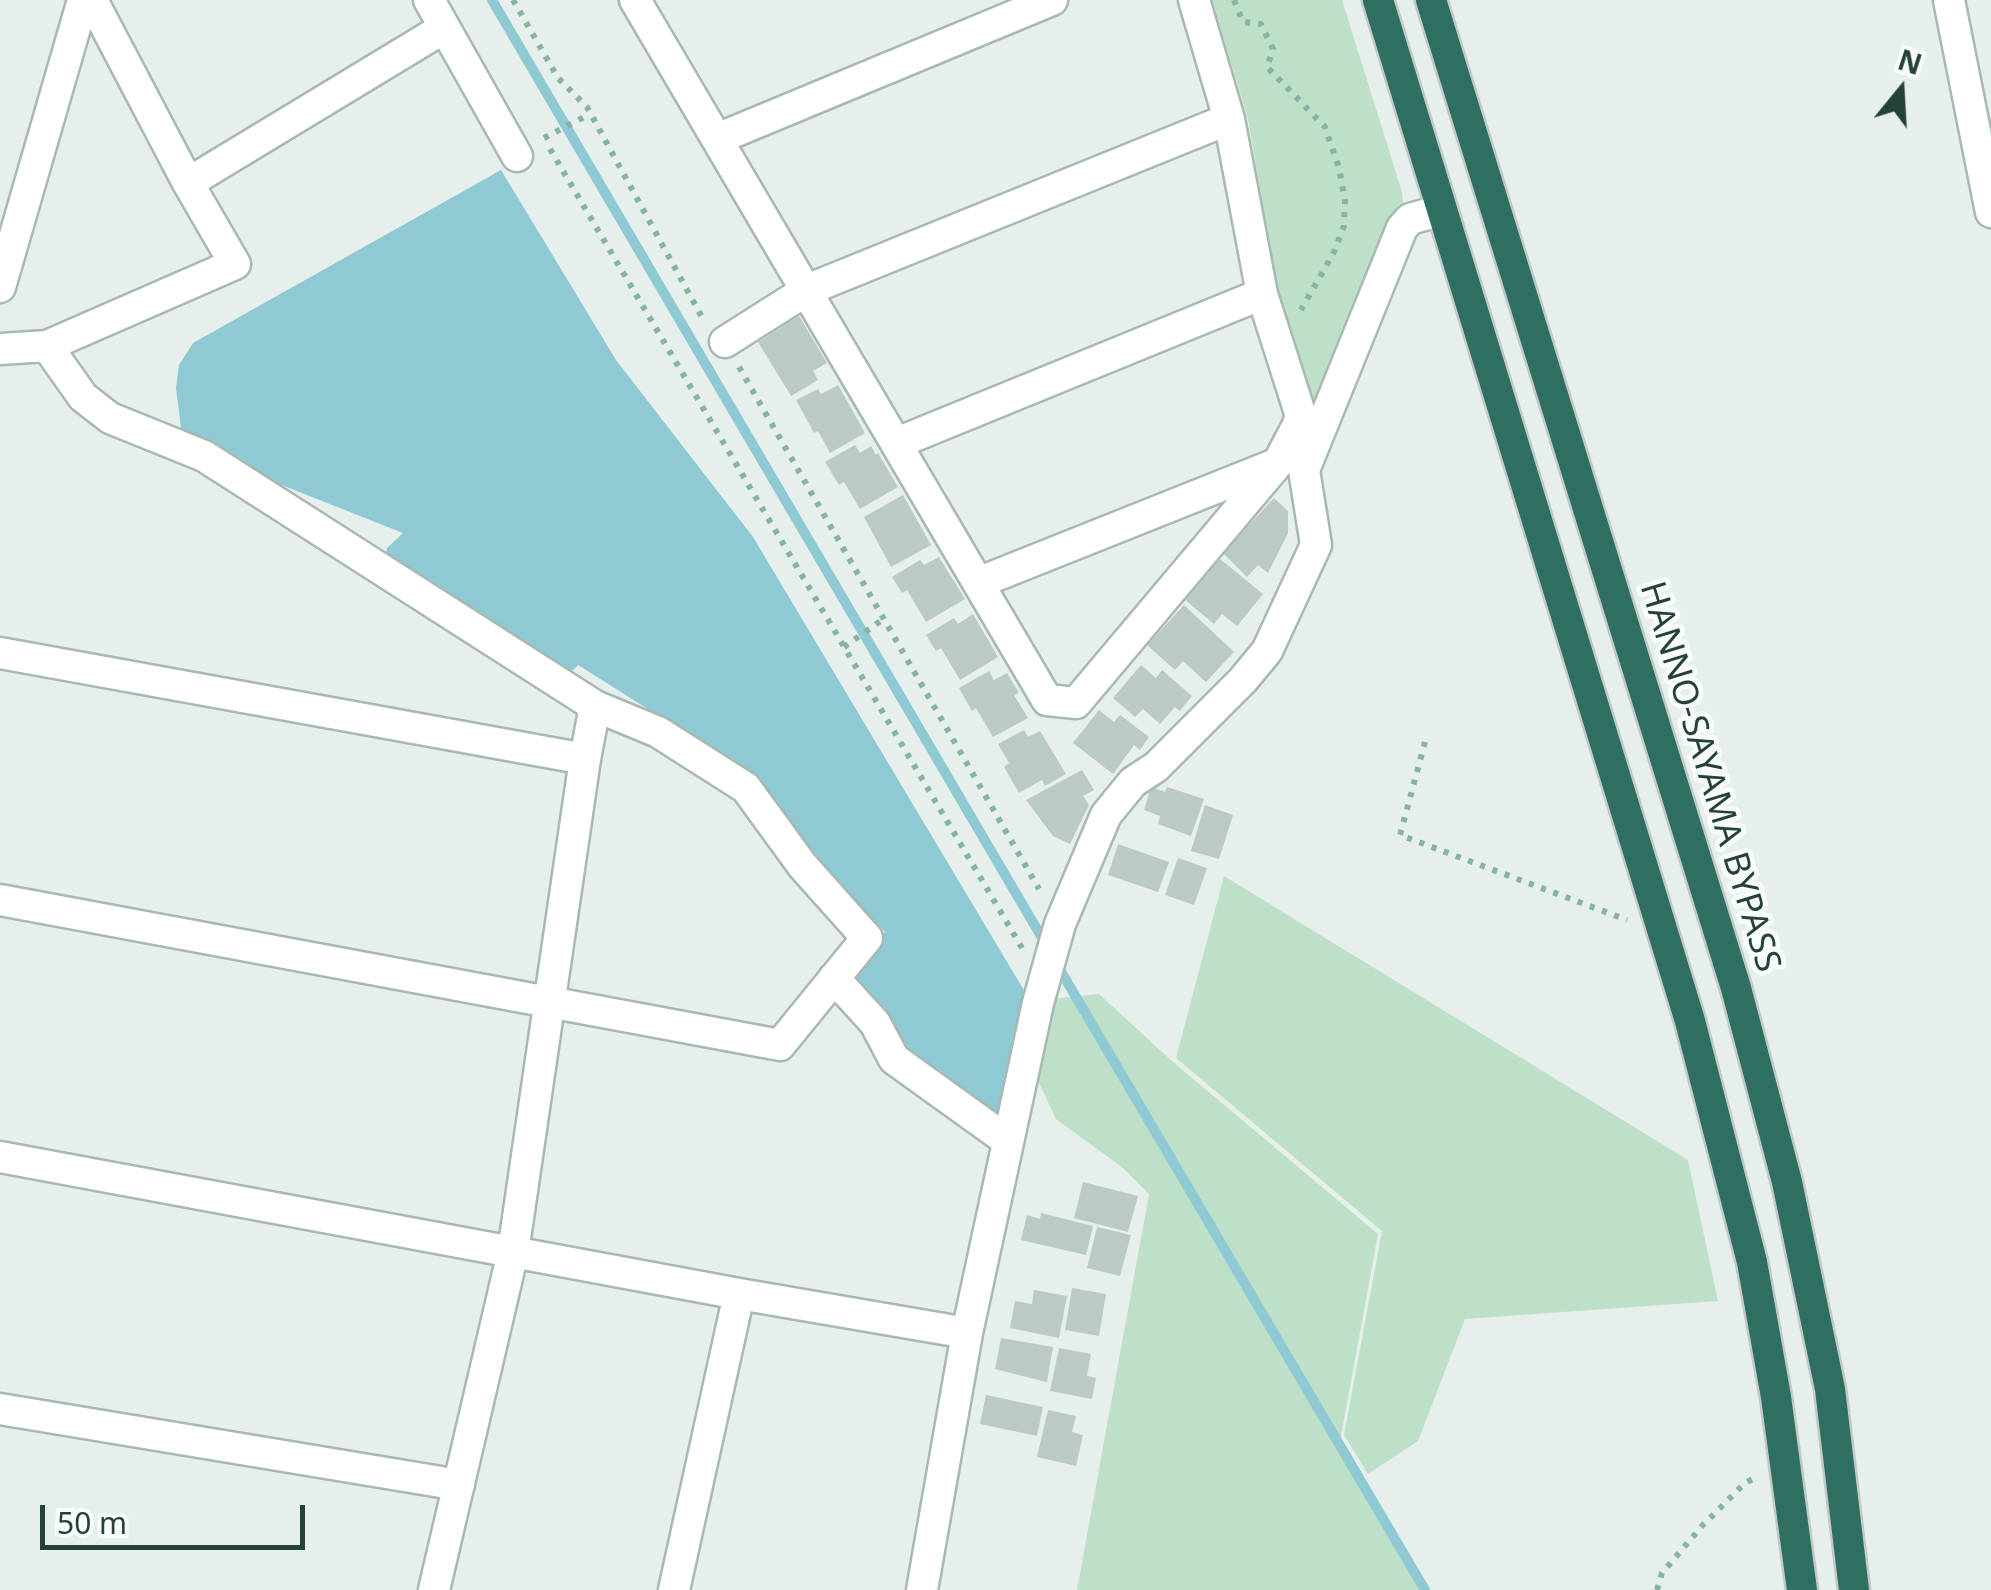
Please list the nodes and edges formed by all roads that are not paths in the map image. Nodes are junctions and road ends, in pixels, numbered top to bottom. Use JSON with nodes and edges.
{"nodes":[{"id":1,"x":82,"y":0,"type":"edge"},
{"id":2,"x":92,"y":0,"type":"edge"},
{"id":3,"x":429,"y":0,"type":"edge"},
{"id":4,"x":636,"y":0,"type":"edge"},
{"id":5,"x":1052,"y":0,"type":"edge"},
{"id":6,"x":1194,"y":0,"type":"edge"},
{"id":7,"x":1378,"y":0,"type":"edge"},
{"id":8,"x":1431,"y":0,"type":"edge"},
{"id":9,"x":1949,"y":0,"type":"edge"},
{"id":10,"x":444,"y":28,"type":"junction"},
{"id":11,"x":1229,"y":119,"type":"junction"},
{"id":12,"x":717,"y":139,"type":"junction"},
{"id":13,"x":517,"y":156,"type":"dead end"},
{"id":14,"x":188,"y":184,"type":"junction"},
{"id":15,"x":1442,"y":210,"type":"junction"},
{"id":16,"x":1991,"y":212,"type":"edge"},
{"id":17,"x":0,"y":287,"type":"edge"},
{"id":18,"x":807,"y":290,"type":"junction"},
{"id":19,"x":1267,"y":306,"type":"junction"},
{"id":20,"x":724,"y":342,"type":"road end"},
{"id":21,"x":47,"y":346,"type":"junction"},
{"id":22,"x":0,"y":349,"type":"edge"},
{"id":23,"x":897,"y":443,"type":"junction"},
{"id":24,"x":1278,"y":463,"type":"junction"},
{"id":25,"x":980,"y":582,"type":"junction"},
{"id":26,"x":0,"y":653,"type":"edge"},
{"id":27,"x":595,"y":706,"type":"junction"},
{"id":28,"x":584,"y":759,"type":"junction"},
{"id":29,"x":0,"y":900,"type":"edge"},
{"id":30,"x":834,"y":978,"type":"junction"},
{"id":31,"x":550,"y":1002,"type":"junction"},
{"id":32,"x":1008,"y":1141,"type":"junction"},
{"id":33,"x":0,"y":1157,"type":"edge"},
{"id":34,"x":513,"y":1252,"type":"junction"},
{"id":35,"x":739,"y":1294,"type":"junction"},
{"id":36,"x":968,"y":1333,"type":"junction"},
{"id":37,"x":0,"y":1409,"type":"edge"},
{"id":38,"x":459,"y":1485,"type":"junction"},
{"id":39,"x":434,"y":1590,"type":"edge"},
{"id":40,"x":674,"y":1590,"type":"edge"},
{"id":41,"x":922,"y":1590,"type":"edge"},
{"id":42,"x":1802,"y":1590,"type":"edge"},
{"id":43,"x":1854,"y":1590,"type":"edge"}],
"edges":[{"from":1,"to":17,"type":"street"},
{"from":2,"to":14,"type":"street"},
{"from":3,"to":10,"type":"street"},
{"from":4,"to":12,"type":"street"},
{"from":5,"to":12,"type":"street"},
{"from":6,"to":11,"type":"street"},
{"from":7,"to":15,"type":"highway"},
{"from":8,"to":43,"type":"highway","name":"HANNO-SAYAMA BYPASS"},
{"from":9,"to":16,"type":"street"},
{"from":10,"to":13,"type":"street"},
{"from":10,"to":14,"type":"street"},
{"from":11,"to":18,"type":"street"},
{"from":11,"to":19,"type":"street"},
{"from":12,"to":18,"type":"street"},
{"from":14,"to":21,"type":"street"},
{"from":15,"to":32,"type":"street"},
{"from":15,"to":42,"type":"highway"},
{"from":18,"to":20,"type":"street"},
{"from":18,"to":23,"type":"street"},
{"from":19,"to":23,"type":"street"},
{"from":19,"to":24,"type":"street"},
{"from":21,"to":22,"type":"street"},
{"from":21,"to":27,"type":"street"},
{"from":23,"to":25,"type":"street"},
{"from":24,"to":25,"type":"street"},
{"from":24,"to":25,"type":"street"},
{"from":26,"to":28,"type":"street"},
{"from":27,"to":28,"type":"street"},
{"from":27,"to":30,"type":"street"},
{"from":28,"to":31,"type":"street"},
{"from":29,"to":31,"type":"street"},
{"from":30,"to":31,"type":"street"},
{"from":30,"to":32,"type":"street"},
{"from":31,"to":34,"type":"street"},
{"from":32,"to":36,"type":"street"},
{"from":33,"to":34,"type":"street"},
{"from":34,"to":35,"type":"street"},
{"from":34,"to":38,"type":"street"},
{"from":35,"to":36,"type":"street"},
{"from":35,"to":40,"type":"street"},
{"from":36,"to":41,"type":"street"},
{"from":37,"to":38,"type":"street"},
{"from":38,"to":39,"type":"street"}]}
